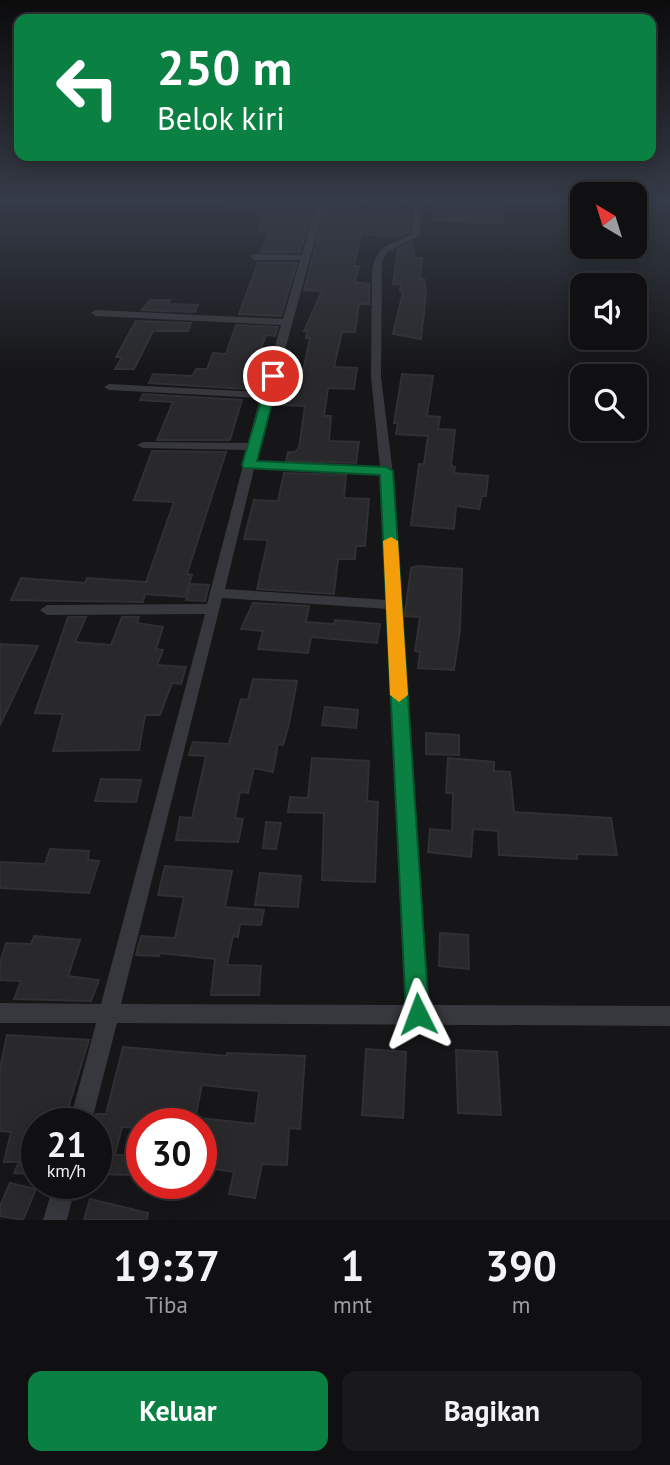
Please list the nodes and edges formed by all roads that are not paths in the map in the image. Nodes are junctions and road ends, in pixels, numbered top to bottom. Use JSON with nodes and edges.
{"nodes":[{"id":1,"x":304,"y":260,"type":"edge"},
{"id":2,"x":377,"y":260,"type":"edge"},
{"id":3,"x":96,"y":313,"type":"dead end"},
{"id":4,"x":288,"y":321,"type":"junction"},
{"id":5,"x":109,"y":387,"type":"dead end"},
{"id":6,"x":266,"y":395,"type":"junction"},
{"id":7,"x":143,"y":445,"type":"dead end"},
{"id":8,"x":255,"y":447,"type":"junction"},
{"id":9,"x":249,"y":465,"type":"junction"},
{"id":10,"x":386,"y":471,"type":"junction"},
{"id":11,"x":217,"y":593,"type":"junction"},
{"id":12,"x":394,"y":605,"type":"junction"},
{"id":13,"x":211,"y":609,"type":"junction"},
{"id":14,"x":47,"y":610,"type":"dead end"},
{"id":15,"x":0,"y":1013,"type":"edge"},
{"id":16,"x":418,"y":1014,"type":"junction"},
{"id":17,"x":107,"y":1015,"type":"junction"},
{"id":18,"x":670,"y":1016,"type":"edge"},
{"id":19,"x":84,"y":1108,"type":"edge"},
{"id":20,"x":61,"y":1199,"type":"edge"},
{"id":21,"x":55,"y":1220,"type":"edge"}],
"edges":[{"from":1,"to":4,"type":"street"},
{"from":2,"to":10,"type":"street"},
{"from":3,"to":4,"type":"street"},
{"from":4,"to":6,"type":"street"},
{"from":5,"to":6,"type":"street"},
{"from":6,"to":8,"type":"street"},
{"from":7,"to":8,"type":"street"},
{"from":8,"to":9,"type":"street"},
{"from":9,"to":10,"type":"street"},
{"from":9,"to":11,"type":"street"},
{"from":10,"to":12,"type":"street"},
{"from":11,"to":12,"type":"street"},
{"from":11,"to":13,"type":"street"},
{"from":12,"to":16,"type":"street"},
{"from":13,"to":14,"type":"street"},
{"from":13,"to":17,"type":"street"},
{"from":15,"to":17,"type":"street"},
{"from":16,"to":17,"type":"street"},
{"from":16,"to":18,"type":"street"},
{"from":17,"to":19,"type":"street"},
{"from":20,"to":21,"type":"street"}]}
